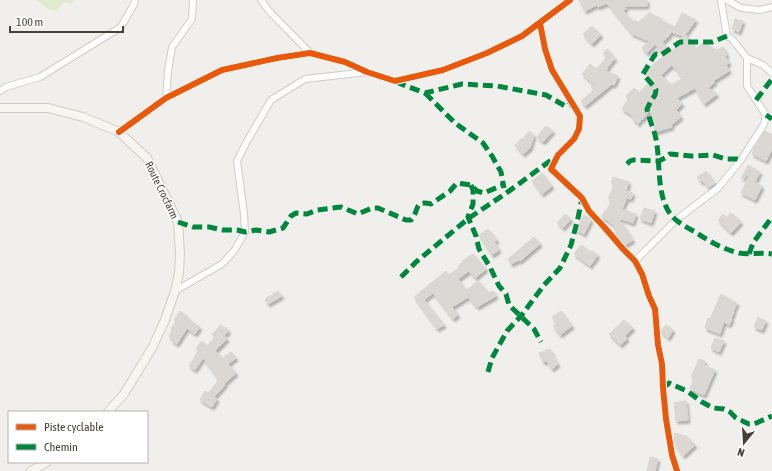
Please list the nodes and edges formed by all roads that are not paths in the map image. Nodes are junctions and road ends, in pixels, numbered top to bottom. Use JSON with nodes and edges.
{"nodes":[{"id":1,"x":135,"y":0,"type":"edge"},
{"id":2,"x":193,"y":0,"type":"edge"},
{"id":3,"x":261,"y":0,"type":"edge"},
{"id":4,"x":570,"y":0,"type":"edge"},
{"id":5,"x":721,"y":0,"type":"edge"},
{"id":6,"x":728,"y":0,"type":"edge"},
{"id":7,"x":772,"y":7,"type":"edge"},
{"id":8,"x":540,"y":23,"type":"junction"},
{"id":9,"x":310,"y":53,"type":"junction"},
{"id":10,"x":746,"y":58,"type":"junction"},
{"id":11,"x":367,"y":72,"type":"junction"},
{"id":12,"x":772,"y":74,"type":"edge"},
{"id":13,"x":0,"y":91,"type":"edge"},
{"id":14,"x":166,"y":98,"type":"junction"},
{"id":15,"x":0,"y":108,"type":"edge"},
{"id":16,"x":119,"y":132,"type":"junction"},
{"id":17,"x":635,"y":262,"type":"junction"},
{"id":18,"x":175,"y":291,"type":"junction"},
{"id":19,"x":109,"y":411,"type":"edge"},
{"id":20,"x":45,"y":463,"type":"edge"},
{"id":21,"x":31,"y":471,"type":"edge"},
{"id":22,"x":677,"y":471,"type":"edge"}],
"edges":[{"from":1,"to":13,"type":"street"},
{"from":2,"to":14,"type":"street"},
{"from":3,"to":9,"type":"street"},
{"from":4,"to":8,"type":"street"},
{"from":5,"to":10,"type":"street"},
{"from":6,"to":7,"type":"street"},
{"from":8,"to":11,"type":"street"},
{"from":8,"to":17,"type":"street"},
{"from":9,"to":11,"type":"street"},
{"from":9,"to":14,"type":"street"},
{"from":10,"to":12,"type":"street"},
{"from":10,"to":17,"type":"street"},
{"from":11,"to":18,"type":"street"},
{"from":14,"to":16,"type":"street"},
{"from":15,"to":16,"type":"street","name":"Route Crocfarm"},
{"from":16,"to":18,"type":"street","name":"Route Crocfarm"},
{"from":17,"to":22,"type":"street"},
{"from":18,"to":19,"type":"street","name":"Route Crocfarm"},
{"from":20,"to":21,"type":"street"}]}
